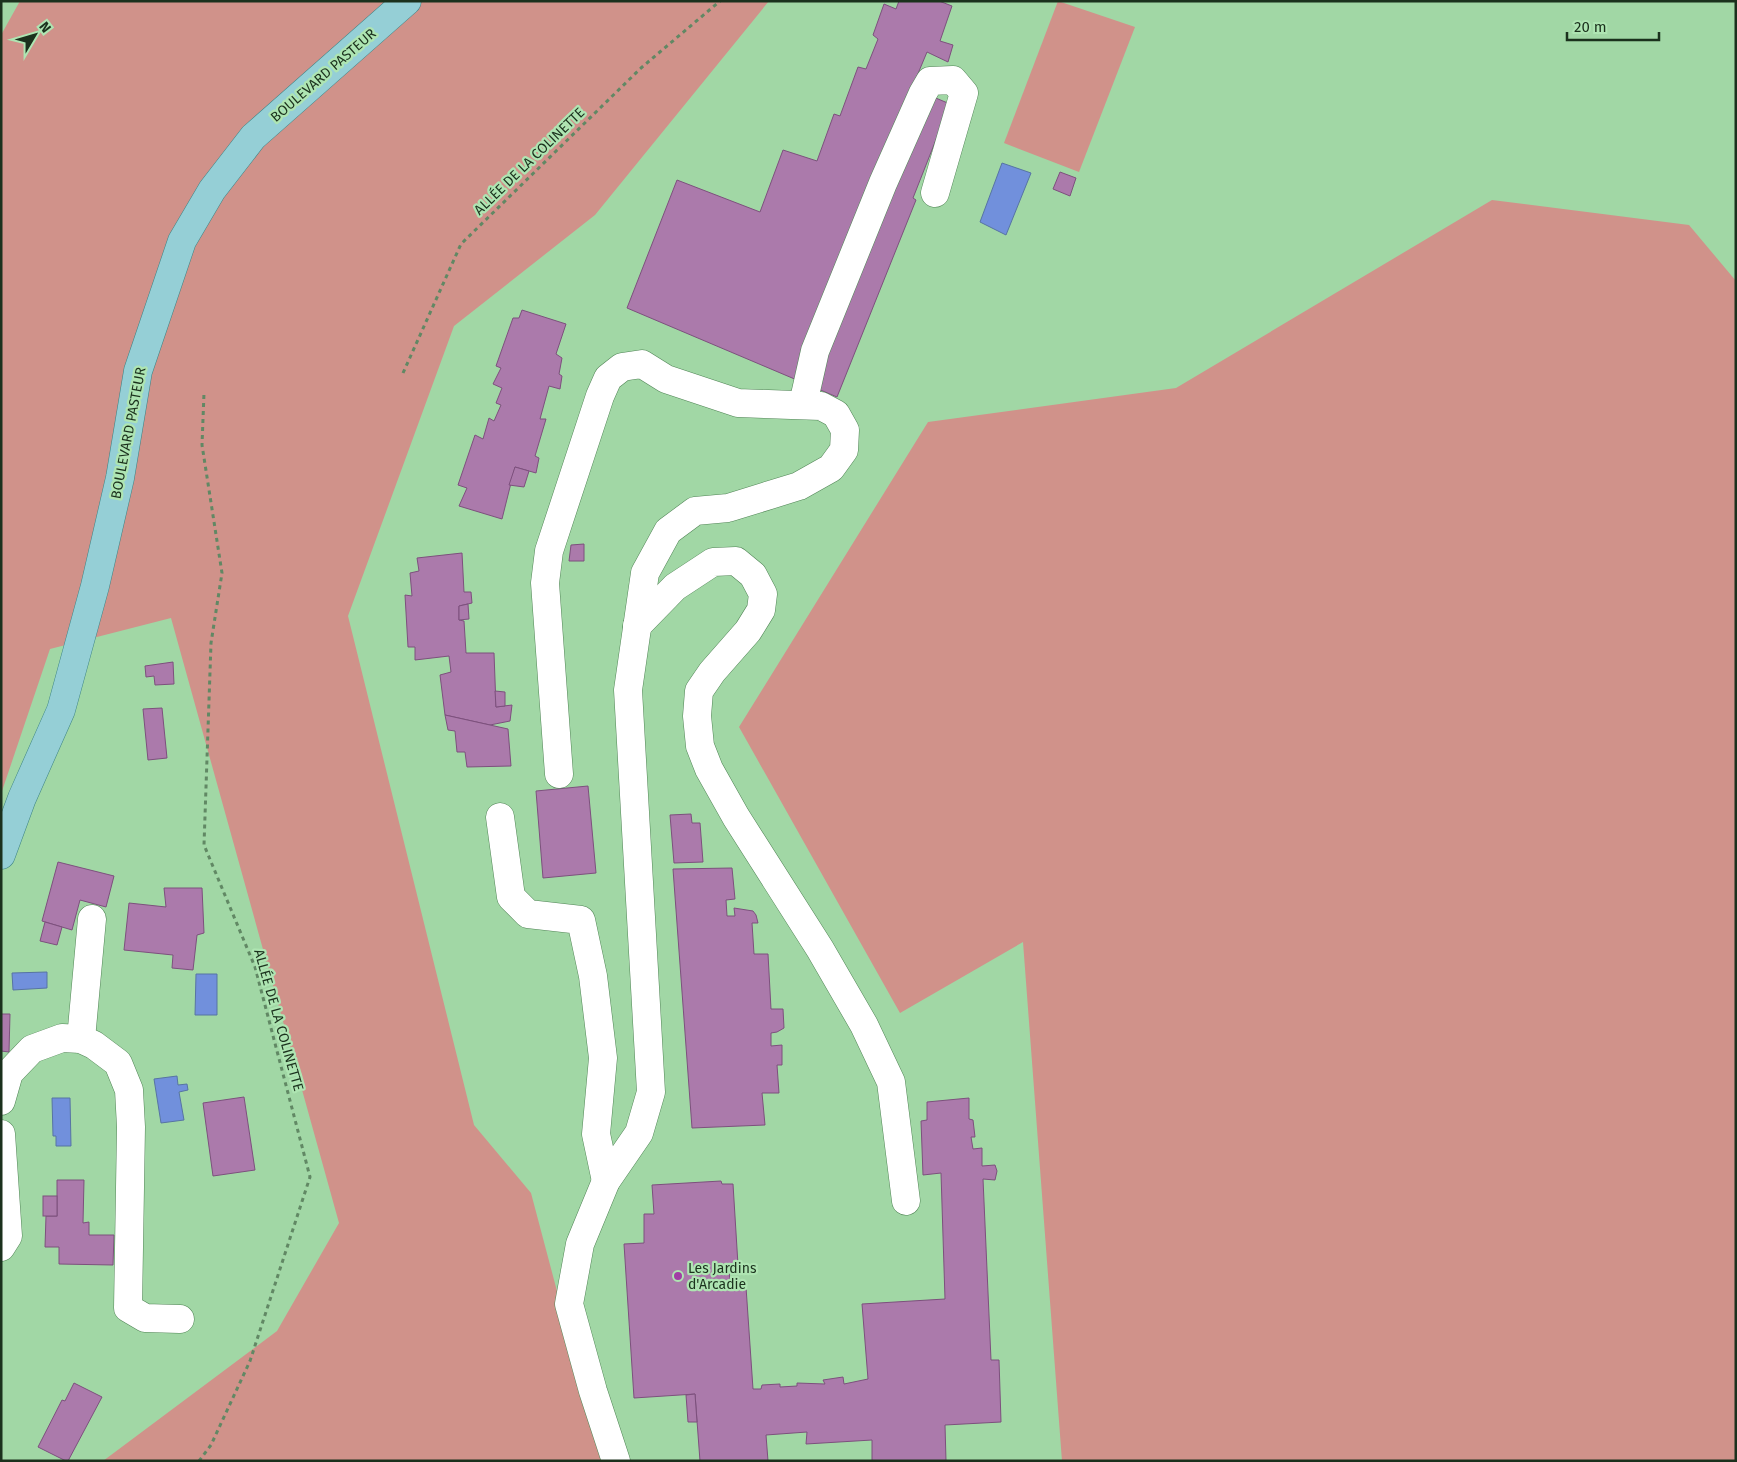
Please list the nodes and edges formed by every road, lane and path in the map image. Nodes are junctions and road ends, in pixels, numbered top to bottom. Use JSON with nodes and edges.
{"nodes":[{"id":1,"x":407,"y":1,"type":"edge"},
{"id":2,"x":720,"y":1,"type":"edge"},
{"id":3,"x":934,"y":193,"type":"dead end"},
{"id":4,"x":403,"y":373,"type":"dead end"},
{"id":5,"x":204,"y":392,"type":"dead end"},
{"id":6,"x":804,"y":404,"type":"junction"},
{"id":7,"x":637,"y":626,"type":"junction"},
{"id":8,"x":559,"y":774,"type":"dead end"},
{"id":9,"x":500,"y":817,"type":"dead end"},
{"id":10,"x":1,"y":855,"type":"edge"},
{"id":11,"x":92,"y":919,"type":"dead end"},
{"id":12,"x":81,"y":1039,"type":"junction"},
{"id":13,"x":1,"y":1101,"type":"edge"},
{"id":14,"x":1,"y":1134,"type":"edge"},
{"id":15,"x":606,"y":1181,"type":"junction"},
{"id":16,"x":906,"y":1202,"type":"dead end"},
{"id":17,"x":1,"y":1247,"type":"edge"},
{"id":18,"x":180,"y":1319,"type":"dead end"},
{"id":19,"x":199,"y":1461,"type":"edge"},
{"id":20,"x":616,"y":1461,"type":"edge"}],
"edges":[{"from":1,"to":10,"type":"main road","name":"BOULEVARD PASTEUR"},
{"from":2,"to":4,"type":"path","name":"ALLÉE DE LA COLINETTE"},
{"from":3,"to":6,"type":"street"},
{"from":5,"to":19,"type":"path","name":"ALLÉE DE LA COLINETTE"},
{"from":6,"to":7,"type":"street"},
{"from":6,"to":8,"type":"street"},
{"from":7,"to":15,"type":"street"},
{"from":7,"to":16,"type":"street"},
{"from":9,"to":15,"type":"street"},
{"from":11,"to":12,"type":"street"},
{"from":12,"to":13,"type":"street"},
{"from":12,"to":18,"type":"street"},
{"from":14,"to":17,"type":"street"},
{"from":15,"to":20,"type":"street"}]}
